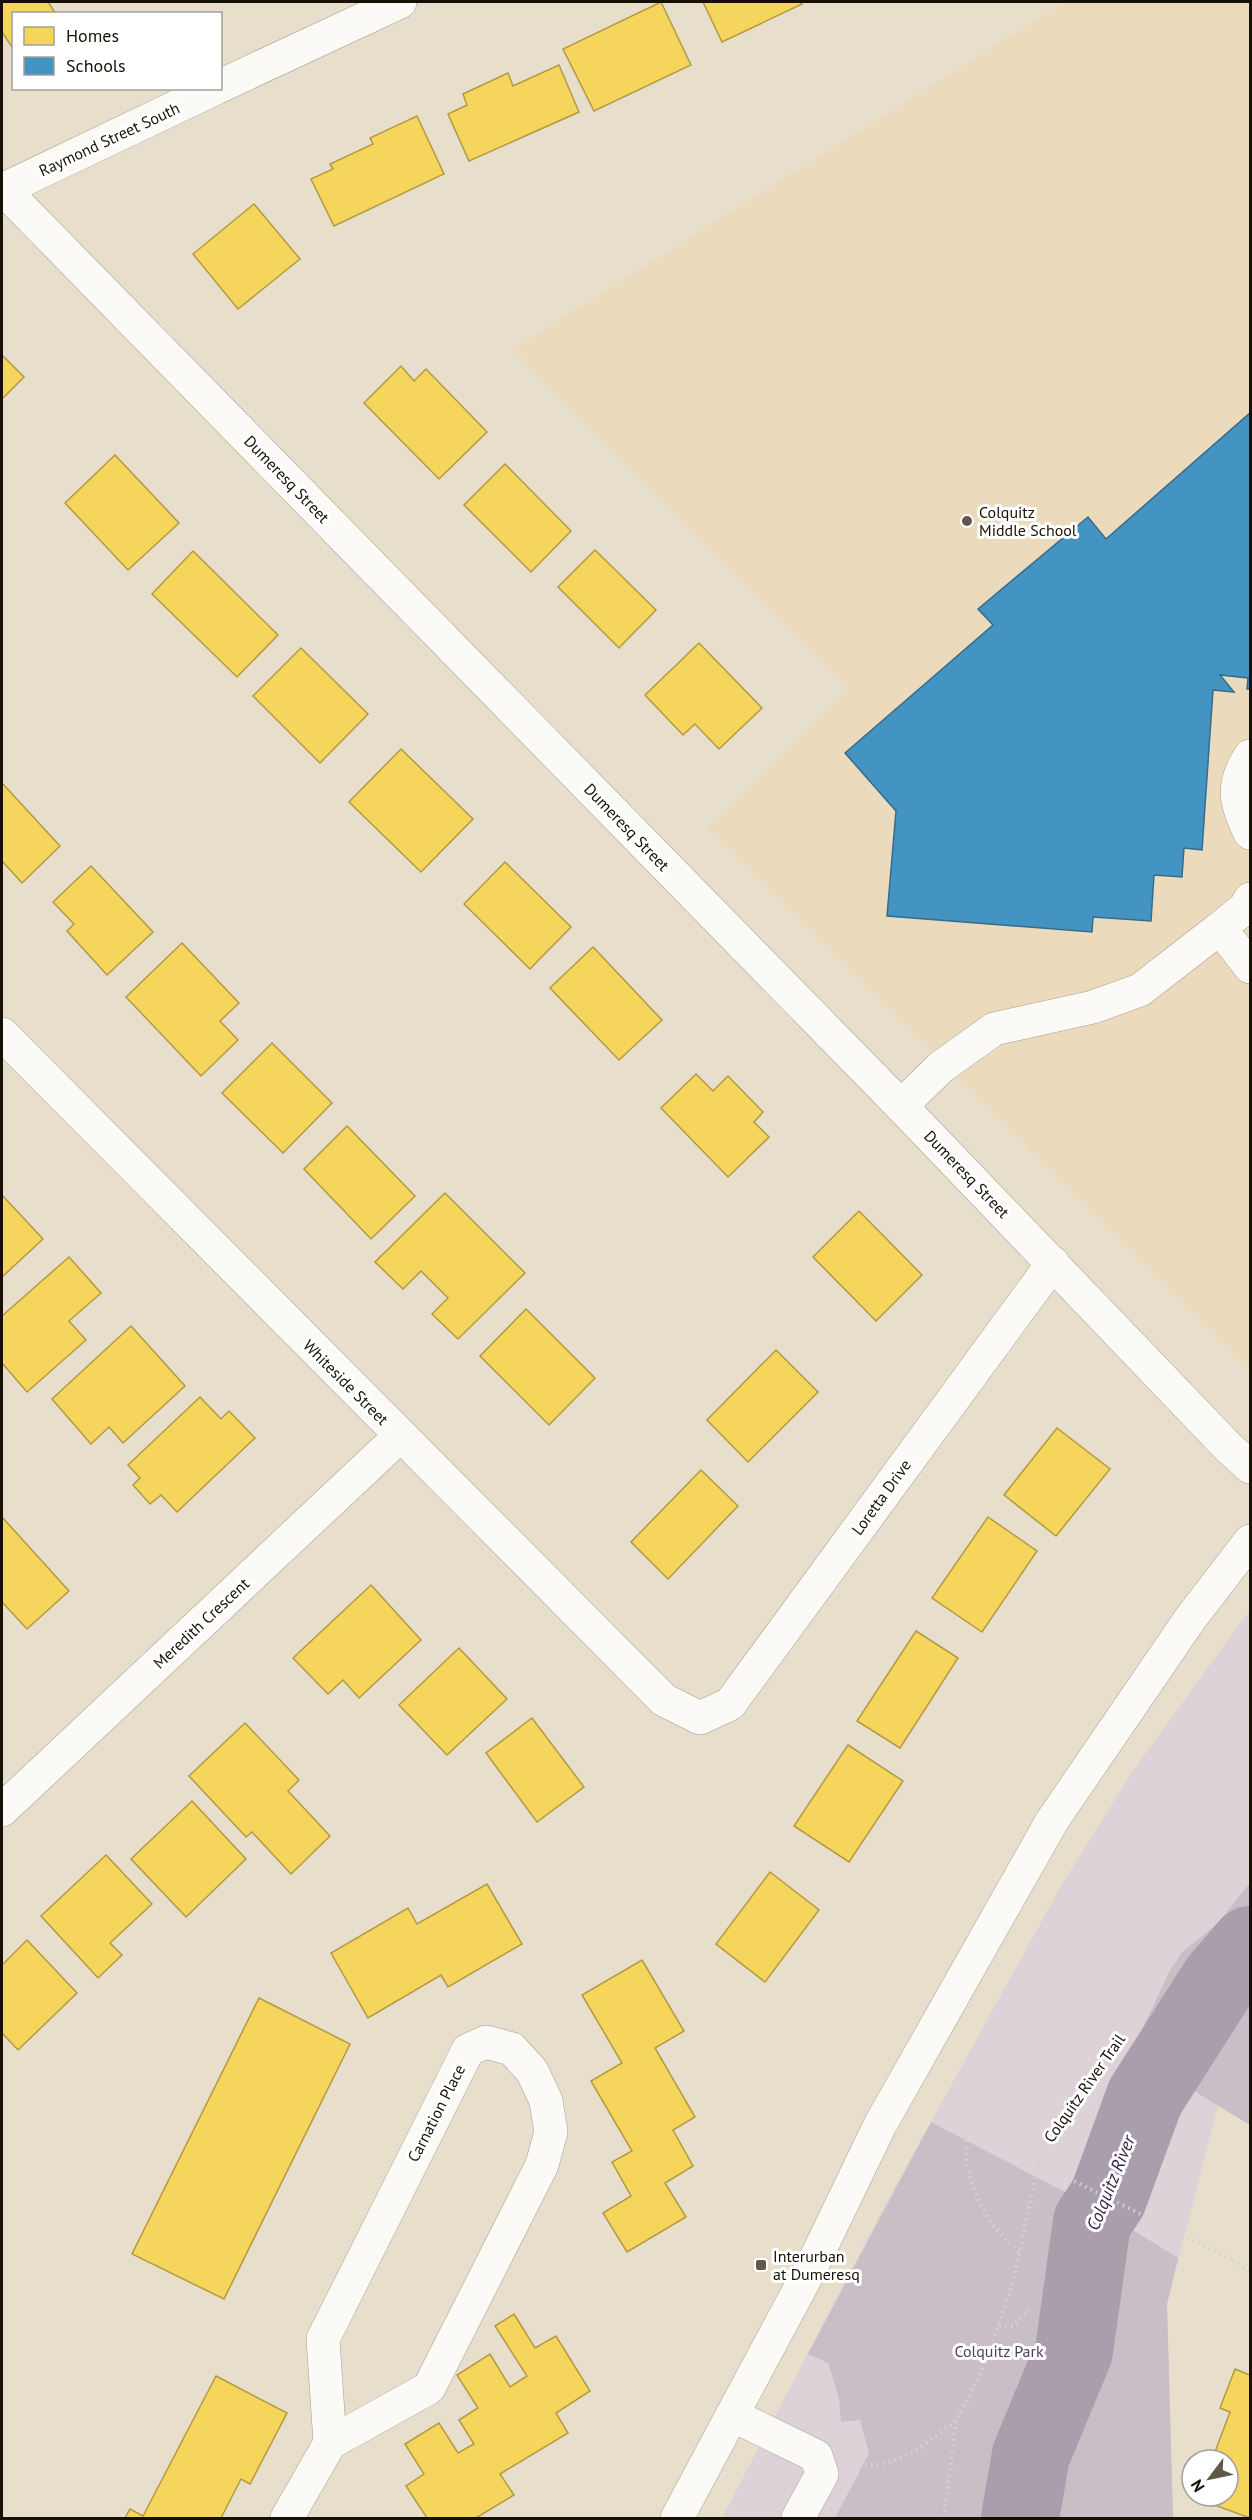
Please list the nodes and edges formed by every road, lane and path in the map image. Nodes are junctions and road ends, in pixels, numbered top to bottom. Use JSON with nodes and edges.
{"nodes":[{"id":1,"x":400,"y":2,"type":"edge"},
{"id":2,"x":222,"y":85,"type":"edge"},
{"id":3,"x":212,"y":90,"type":"edge"},
{"id":4,"x":2,"y":189,"type":"edge"},
{"id":5,"x":1251,"y":756,"type":"edge"},
{"id":6,"x":1251,"y":833,"type":"edge"},
{"id":7,"x":1251,"y":899,"type":"edge"},
{"id":8,"x":1220,"y":928,"type":"junction"},
{"id":9,"x":1251,"y":967,"type":"edge"},
{"id":10,"x":2,"y":1034,"type":"edge"},
{"id":11,"x":901,"y":1106,"type":"junction"},
{"id":12,"x":1053,"y":1263,"type":"junction"},
{"id":13,"x":400,"y":1436,"type":"junction"},
{"id":14,"x":1251,"y":1467,"type":"edge"},
{"id":15,"x":1251,"y":1541,"type":"edge"},
{"id":16,"x":699,"y":1718,"type":"joint"},
{"id":17,"x":2,"y":1810,"type":"edge"},
{"id":18,"x":1251,"y":1821,"type":"edge"},
{"id":19,"x":1201,"y":1896,"type":"junction"},
{"id":20,"x":967,"y":2127,"type":"junction"},
{"id":21,"x":1019,"y":2252,"type":"junction"},
{"id":22,"x":1251,"y":2272,"type":"edge"},
{"id":23,"x":1030,"y":2309,"type":"dead end"},
{"id":24,"x":999,"y":2326,"type":"junction"},
{"id":25,"x":732,"y":2415,"type":"junction"},
{"id":26,"x":956,"y":2420,"type":"junction"},
{"id":27,"x":330,"y":2443,"type":"junction"},
{"id":28,"x":816,"y":2456,"type":"junction"},
{"id":29,"x":287,"y":2518,"type":"edge"},
{"id":30,"x":678,"y":2518,"type":"edge"},
{"id":31,"x":798,"y":2518,"type":"edge"},
{"id":32,"x":944,"y":2518,"type":"edge"}],
"edges":[{"from":1,"to":2,"type":"street"},
{"from":3,"to":4,"type":"street","name":"Raymond Street South"},
{"from":4,"to":11,"type":"street","name":"Dumeresq Street"},
{"from":5,"to":6,"type":"street"},
{"from":7,"to":8,"type":"street"},
{"from":8,"to":9,"type":"street"},
{"from":8,"to":11,"type":"street"},
{"from":10,"to":13,"type":"street","name":"Whiteside Street"},
{"from":11,"to":12,"type":"street","name":"Dumeresq Street"},
{"from":12,"to":14,"type":"street","name":"Dumeresq Street"},
{"from":12,"to":16,"type":"street","name":"Loretta Drive"},
{"from":13,"to":16,"type":"street","name":"Whiteside Street"},
{"from":13,"to":17,"type":"street","name":"Meredith Crescent"},
{"from":15,"to":25,"type":"street"},
{"from":18,"to":19,"type":"path","name":"Colquitz River Trail"},
{"from":19,"to":20,"type":"path"},
{"from":19,"to":21,"type":"path","name":"Colquitz River Trail"},
{"from":20,"to":21,"type":"path"},
{"from":20,"to":22,"type":"path","bridge":true},
{"from":21,"to":24,"type":"path","name":"Colquitz River Trail"},
{"from":23,"to":24,"type":"path"},
{"from":24,"to":26,"type":"path","name":"Colquitz River Trail"},
{"from":25,"to":28,"type":"street"},
{"from":25,"to":30,"type":"street"},
{"from":26,"to":28,"type":"path"},
{"from":26,"to":32,"type":"path","name":"Colquitz River Trail"},
{"from":27,"to":27,"type":"street","name":"Carnation Place"},
{"from":27,"to":29,"type":"street"},
{"from":28,"to":31,"type":"street"}]}
